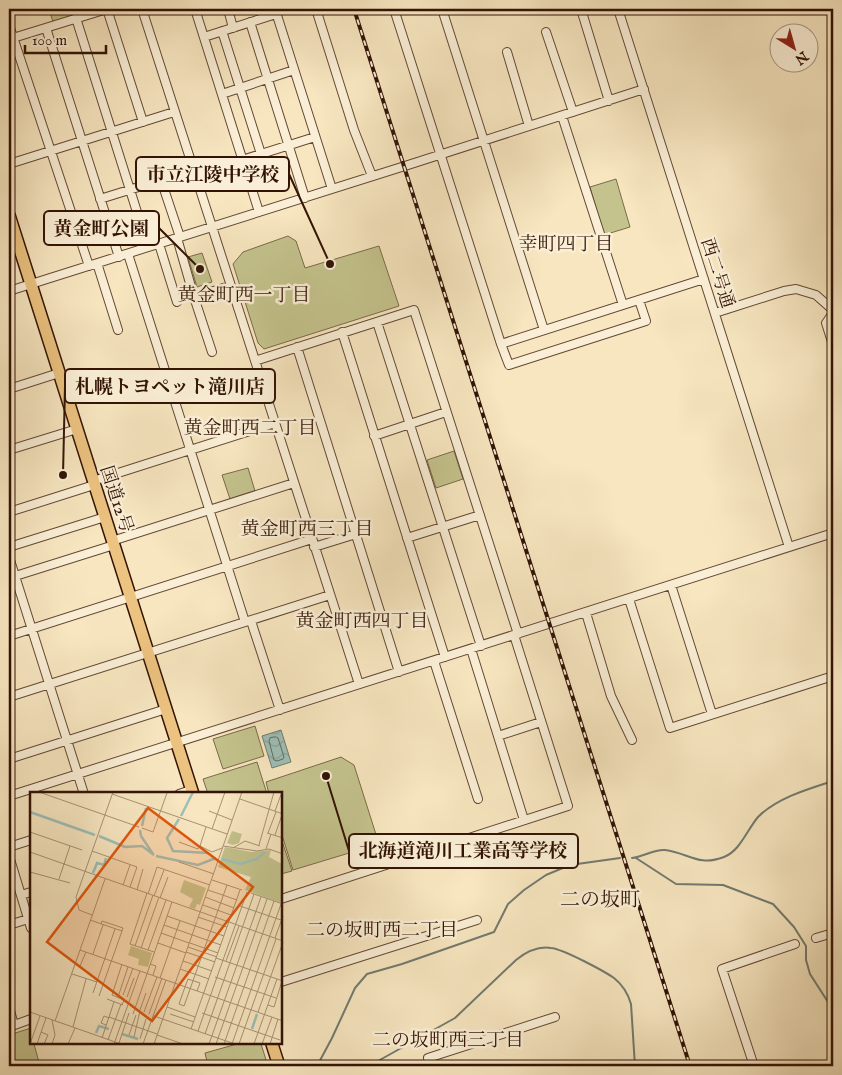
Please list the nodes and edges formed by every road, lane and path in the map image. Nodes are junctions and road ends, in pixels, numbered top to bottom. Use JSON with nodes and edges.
{"nodes":[{"id":1,"x":104,"y":9,"type":"edge"},
{"id":2,"x":142,"y":9,"type":"edge"},
{"id":3,"x":195,"y":9,"type":"edge"},
{"id":4,"x":228,"y":9,"type":"edge"},
{"id":5,"x":316,"y":9,"type":"edge"},
{"id":6,"x":394,"y":9,"type":"edge"},
{"id":7,"x":442,"y":9,"type":"edge"},
{"id":8,"x":581,"y":9,"type":"edge"},
{"id":9,"x":618,"y":9,"type":"edge"},
{"id":10,"x":276,"y":12,"type":"edge"},
{"id":11,"x":76,"y":18,"type":"junction"},
{"id":12,"x":250,"y":22,"type":"junction"},
{"id":13,"x":9,"y":25,"type":"edge"},
{"id":14,"x":46,"y":28,"type":"junction"},
{"id":15,"x":233,"y":28,"type":"junction"},
{"id":16,"x":222,"y":31,"type":"junction"},
{"id":17,"x":546,"y":32,"type":"dead end"},
{"id":18,"x":204,"y":37,"type":"junction"},
{"id":19,"x":12,"y":38,"type":"edge"},
{"id":20,"x":507,"y":52,"type":"dead end"},
{"id":21,"x":294,"y":70,"type":"junction"},
{"id":22,"x":267,"y":79,"type":"junction"},
{"id":23,"x":240,"y":88,"type":"junction"},
{"id":24,"x":644,"y":89,"type":"junction"},
{"id":25,"x":222,"y":94,"type":"junction"},
{"id":26,"x":609,"y":101,"type":"junction"},
{"id":27,"x":174,"y":112,"type":"junction"},
{"id":28,"x":572,"y":112,"type":"junction"},
{"id":29,"x":562,"y":116,"type":"junction"},
{"id":30,"x":143,"y":122,"type":"junction"},
{"id":31,"x":529,"y":126,"type":"junction"},
{"id":32,"x":112,"y":132,"type":"junction"},
{"id":33,"x":315,"y":137,"type":"junction"},
{"id":34,"x":81,"y":141,"type":"junction"},
{"id":35,"x":484,"y":141,"type":"junction"},
{"id":36,"x":289,"y":146,"type":"junction"},
{"id":37,"x":51,"y":151,"type":"junction"},
{"id":38,"x":261,"y":154,"type":"junction"},
{"id":39,"x":441,"y":154,"type":"junction"},
{"id":40,"x":242,"y":160,"type":"junction"},
{"id":41,"x":9,"y":164,"type":"edge"},
{"id":42,"x":193,"y":170,"type":"junction"},
{"id":43,"x":372,"y":176,"type":"junction"},
{"id":44,"x":161,"y":180,"type":"junction"},
{"id":45,"x":332,"y":189,"type":"junction"},
{"id":46,"x":130,"y":190,"type":"junction"},
{"id":47,"x":305,"y":198,"type":"junction"},
{"id":48,"x":100,"y":200,"type":"junction"},
{"id":49,"x":259,"y":212,"type":"junction"},
{"id":50,"x":9,"y":216,"type":"edge"},
{"id":51,"x":211,"y":227,"type":"junction"},
{"id":52,"x":178,"y":238,"type":"junction"},
{"id":53,"x":159,"y":244,"type":"junction"},
{"id":54,"x":148,"y":247,"type":"junction"},
{"id":55,"x":128,"y":254,"type":"junction"},
{"id":56,"x":119,"y":257,"type":"junction"},
{"id":57,"x":93,"y":265,"type":"junction"},
{"id":58,"x":704,"y":279,"type":"junction"},
{"id":59,"x":30,"y":284,"type":"junction"},
{"id":60,"x":230,"y":286,"type":"junction"},
{"id":61,"x":9,"y":291,"type":"edge"},
{"id":62,"x":194,"y":297,"type":"junction"},
{"id":63,"x":639,"y":300,"type":"junction"},
{"id":64,"x":177,"y":302,"type":"dead end"},
{"id":65,"x":623,"y":305,"type":"junction"},
{"id":66,"x":833,"y":312,"type":"edge"},
{"id":67,"x":715,"y":313,"type":"junction"},
{"id":68,"x":378,"y":322,"type":"junction"},
{"id":69,"x":118,"y":330,"type":"dead end"},
{"id":70,"x":544,"y":330,"type":"junction"},
{"id":71,"x":342,"y":332,"type":"junction"},
{"id":72,"x":502,"y":344,"type":"junction"},
{"id":73,"x":833,"y":345,"type":"edge"},
{"id":74,"x":297,"y":347,"type":"junction"},
{"id":75,"x":212,"y":352,"type":"dead end"},
{"id":76,"x":254,"y":361,"type":"junction"},
{"id":77,"x":59,"y":373,"type":"junction"},
{"id":78,"x":9,"y":389,"type":"edge"},
{"id":79,"x":446,"y":412,"type":"junction"},
{"id":80,"x":275,"y":423,"type":"junction"},
{"id":81,"x":410,"y":424,"type":"junction"},
{"id":82,"x":77,"y":429,"type":"junction"},
{"id":83,"x":374,"y":436,"type":"junction"},
{"id":84,"x":9,"y":450,"type":"edge"},
{"id":85,"x":190,"y":450,"type":"junction"},
{"id":86,"x":94,"y":483,"type":"junction"},
{"id":87,"x":294,"y":483,"type":"junction"},
{"id":88,"x":210,"y":510,"type":"junction"},
{"id":89,"x":9,"y":512,"type":"edge"},
{"id":90,"x":480,"y":515,"type":"junction"},
{"id":91,"x":105,"y":517,"type":"junction"},
{"id":92,"x":443,"y":527,"type":"junction"},
{"id":93,"x":833,"y":533,"type":"edge"},
{"id":94,"x":356,"y":534,"type":"junction"},
{"id":95,"x":407,"y":538,"type":"junction"},
{"id":96,"x":113,"y":543,"type":"junction"},
{"id":97,"x":313,"y":543,"type":"junction"},
{"id":98,"x":9,"y":547,"type":"edge"},
{"id":99,"x":789,"y":547,"type":"junction"},
{"id":100,"x":9,"y":557,"type":"edge"},
{"id":101,"x":228,"y":566,"type":"junction"},
{"id":102,"x":12,"y":577,"type":"edge"},
{"id":103,"x":671,"y":584,"type":"junction"},
{"id":104,"x":330,"y":595,"type":"junction"},
{"id":105,"x":130,"y":597,"type":"junction"},
{"id":106,"x":629,"y":599,"type":"junction"},
{"id":107,"x":586,"y":613,"type":"junction"},
{"id":108,"x":248,"y":622,"type":"junction"},
{"id":109,"x":31,"y":629,"type":"junction"},
{"id":110,"x":516,"y":635,"type":"junction"},
{"id":111,"x":9,"y":636,"type":"edge"},
{"id":112,"x":481,"y":646,"type":"junction"},
{"id":113,"x":471,"y":649,"type":"junction"},
{"id":114,"x":148,"y":652,"type":"junction"},
{"id":115,"x":445,"y":657,"type":"junction"},
{"id":116,"x":434,"y":661,"type":"junction"},
{"id":117,"x":399,"y":672,"type":"junction"},
{"id":118,"x":833,"y":676,"type":"edge"},
{"id":119,"x":49,"y":684,"type":"junction"},
{"id":120,"x":359,"y":684,"type":"junction"},
{"id":121,"x":9,"y":697,"type":"edge"},
{"id":122,"x":166,"y":709,"type":"junction"},
{"id":123,"x":280,"y":710,"type":"junction"},
{"id":124,"x":712,"y":714,"type":"junction"},
{"id":125,"x":541,"y":722,"type":"junction"},
{"id":126,"x":498,"y":736,"type":"junction"},
{"id":127,"x":67,"y":740,"type":"junction"},
{"id":128,"x":632,"y":740,"type":"dead end"},
{"id":129,"x":176,"y":742,"type":"junction"},
{"id":130,"x":9,"y":759,"type":"edge"},
{"id":131,"x":78,"y":774,"type":"junction"},
{"id":132,"x":83,"y":792,"type":"edge"},
{"id":133,"x":192,"y":792,"type":"edge"},
{"id":134,"x":9,"y":796,"type":"edge"},
{"id":135,"x":478,"y":799,"type":"dead end"},
{"id":136,"x":524,"y":820,"type":"junction"},
{"id":137,"x":30,"y":840,"type":"edge"},
{"id":138,"x":9,"y":847,"type":"edge"},
{"id":139,"x":9,"y":856,"type":"edge"},
{"id":140,"x":30,"y":892,"type":"edge"},
{"id":141,"x":21,"y":895,"type":"junction"},
{"id":142,"x":282,"y":899,"type":"edge"},
{"id":143,"x":28,"y":919,"type":"junction"},
{"id":144,"x":476,"y":920,"type":"dead end"},
{"id":145,"x":9,"y":925,"type":"edge"},
{"id":146,"x":30,"y":925,"type":"edge"},
{"id":147,"x":833,"y":933,"type":"edge"},
{"id":148,"x":816,"y":938,"type":"dead end"},
{"id":149,"x":795,"y":944,"type":"dead end"},
{"id":150,"x":282,"y":982,"type":"edge"},
{"id":151,"x":9,"y":1007,"type":"edge"},
{"id":152,"x":555,"y":1017,"type":"dead end"},
{"id":153,"x":30,"y":1019,"type":"edge"},
{"id":154,"x":12,"y":1026,"type":"edge"},
{"id":155,"x":272,"y":1045,"type":"edge"},
{"id":156,"x":279,"y":1066,"type":"edge"},
{"id":157,"x":430,"y":1066,"type":"edge"},
{"id":158,"x":754,"y":1066,"type":"edge"}],
"edges":[{"from":1,"to":11,"type":"street"},
{"from":1,"to":30,"type":"street"},
{"from":2,"to":27,"type":"street"},
{"from":3,"to":18,"type":"street"},
{"from":4,"to":15,"type":"street"},
{"from":5,"to":43,"type":"street"},
{"from":6,"to":39,"type":"street"},
{"from":7,"to":35,"type":"street"},
{"from":8,"to":26,"type":"street"},
{"from":9,"to":24,"type":"street","name":"西二号通"},
{"from":10,"to":12,"type":"street"},
{"from":10,"to":21,"type":"street"},
{"from":11,"to":14,"type":"street"},
{"from":11,"to":32,"type":"street"},
{"from":12,"to":15,"type":"street"},
{"from":12,"to":22,"type":"street"},
{"from":13,"to":19,"type":"street"},
{"from":14,"to":19,"type":"street"},
{"from":14,"to":34,"type":"street"},
{"from":15,"to":16,"type":"street"},
{"from":16,"to":18,"type":"street"},
{"from":16,"to":23,"type":"street"},
{"from":17,"to":28,"type":"street"},
{"from":18,"to":25,"type":"street"},
{"from":19,"to":37,"type":"street"},
{"from":20,"to":31,"type":"street"},
{"from":21,"to":22,"type":"street"},
{"from":21,"to":33,"type":"street"},
{"from":22,"to":23,"type":"street"},
{"from":22,"to":36,"type":"street"},
{"from":23,"to":25,"type":"street"},
{"from":23,"to":38,"type":"street"},
{"from":24,"to":26,"type":"street"},
{"from":24,"to":58,"type":"street","name":"西二号通"},
{"from":25,"to":40,"type":"street"},
{"from":26,"to":28,"type":"street"},
{"from":27,"to":30,"type":"street"},
{"from":27,"to":42,"type":"street"},
{"from":28,"to":29,"type":"street"},
{"from":29,"to":31,"type":"street"},
{"from":29,"to":65,"type":"street"},
{"from":30,"to":32,"type":"street"},
{"from":31,"to":35,"type":"street"},
{"from":32,"to":34,"type":"street"},
{"from":32,"to":46,"type":"street"},
{"from":33,"to":36,"type":"street"},
{"from":33,"to":45,"type":"street"},
{"from":34,"to":37,"type":"street"},
{"from":34,"to":48,"type":"street"},
{"from":35,"to":39,"type":"street"},
{"from":35,"to":70,"type":"street"},
{"from":36,"to":38,"type":"street"},
{"from":36,"to":47,"type":"street"},
{"from":37,"to":41,"type":"street"},
{"from":37,"to":57,"type":"street"},
{"from":38,"to":40,"type":"street"},
{"from":39,"to":43,"type":"street"},
{"from":39,"to":72,"type":"street"},
{"from":40,"to":49,"type":"street"},
{"from":42,"to":44,"type":"street"},
{"from":42,"to":51,"type":"street"},
{"from":43,"to":45,"type":"street"},
{"from":44,"to":46,"type":"street"},
{"from":44,"to":52,"type":"street"},
{"from":45,"to":47,"type":"street"},
{"from":46,"to":48,"type":"street"},
{"from":46,"to":54,"type":"street"},
{"from":47,"to":49,"type":"street"},
{"from":48,"to":56,"type":"street"},
{"from":49,"to":51,"type":"street"},
{"from":50,"to":59,"type":"highway","name":"国道12号"},
{"from":51,"to":52,"type":"street"},
{"from":51,"to":60,"type":"street"},
{"from":52,"to":53,"type":"street"},
{"from":52,"to":62,"type":"street"},
{"from":53,"to":54,"type":"street"},
{"from":53,"to":64,"type":"street"},
{"from":54,"to":55,"type":"street"},
{"from":55,"to":56,"type":"street"},
{"from":55,"to":85,"type":"street"},
{"from":56,"to":57,"type":"street"},
{"from":57,"to":59,"type":"street"},
{"from":57,"to":69,"type":"street"},
{"from":58,"to":63,"type":"street"},
{"from":58,"to":67,"type":"street","name":"西二号通"},
{"from":59,"to":61,"type":"street"},
{"from":59,"to":77,"type":"highway","name":"国道12号"},
{"from":60,"to":62,"type":"street"},
{"from":60,"to":76,"type":"street"},
{"from":62,"to":75,"type":"street"},
{"from":63,"to":65,"type":"street"},
{"from":63,"to":72,"type":"street"},
{"from":65,"to":70,"type":"street"},
{"from":66,"to":67,"type":"street"},
{"from":66,"to":73,"type":"street"},
{"from":67,"to":99,"type":"street","name":"西二号通"},
{"from":68,"to":71,"type":"street"},
{"from":68,"to":79,"type":"street"},
{"from":68,"to":81,"type":"street"},
{"from":70,"to":72,"type":"street"},
{"from":71,"to":74,"type":"street"},
{"from":71,"to":83,"type":"street"},
{"from":74,"to":76,"type":"street"},
{"from":74,"to":94,"type":"street"},
{"from":76,"to":80,"type":"street"},
{"from":77,"to":78,"type":"street"},
{"from":77,"to":82,"type":"highway","name":"国道12号"},
{"from":79,"to":81,"type":"street"},
{"from":79,"to":90,"type":"street"},
{"from":80,"to":85,"type":"street"},
{"from":80,"to":87,"type":"street"},
{"from":81,"to":83,"type":"street"},
{"from":81,"to":92,"type":"street"},
{"from":82,"to":84,"type":"street"},
{"from":82,"to":86,"type":"highway","name":"国道12号"},
{"from":83,"to":95,"type":"street"},
{"from":85,"to":86,"type":"street"},
{"from":85,"to":88,"type":"street"},
{"from":86,"to":89,"type":"street"},
{"from":86,"to":91,"type":"highway","name":"国道12号"},
{"from":87,"to":88,"type":"street"},
{"from":87,"to":97,"type":"street"},
{"from":88,"to":96,"type":"street"},
{"from":88,"to":101,"type":"street"},
{"from":90,"to":92,"type":"street"},
{"from":90,"to":110,"type":"street"},
{"from":91,"to":96,"type":"highway","name":"国道12号"},
{"from":91,"to":98,"type":"street"},
{"from":92,"to":95,"type":"street"},
{"from":92,"to":112,"type":"street"},
{"from":93,"to":99,"type":"street"},
{"from":94,"to":97,"type":"street"},
{"from":94,"to":117,"type":"street"},
{"from":95,"to":115,"type":"street"},
{"from":96,"to":102,"type":"street"},
{"from":96,"to":105,"type":"highway","name":"国道12号"},
{"from":97,"to":101,"type":"street"},
{"from":97,"to":104,"type":"street"},
{"from":99,"to":103,"type":"street"},
{"from":100,"to":102,"type":"street"},
{"from":101,"to":105,"type":"street"},
{"from":101,"to":108,"type":"street"},
{"from":102,"to":109,"type":"street"},
{"from":103,"to":106,"type":"street"},
{"from":103,"to":124,"type":"street"},
{"from":104,"to":108,"type":"street"},
{"from":104,"to":120,"type":"street"},
{"from":105,"to":109,"type":"street"},
{"from":105,"to":114,"type":"highway","name":"国道12号"},
{"from":106,"to":107,"type":"street"},
{"from":106,"to":124,"type":"street"},
{"from":107,"to":110,"type":"street"},
{"from":107,"to":128,"type":"street"},
{"from":108,"to":114,"type":"street"},
{"from":108,"to":123,"type":"street"},
{"from":109,"to":111,"type":"street"},
{"from":109,"to":119,"type":"street"},
{"from":110,"to":112,"type":"street"},
{"from":110,"to":125,"type":"street"},
{"from":112,"to":113,"type":"street"},
{"from":113,"to":115,"type":"street"},
{"from":113,"to":126,"type":"street"},
{"from":114,"to":119,"type":"street"},
{"from":114,"to":122,"type":"highway","name":"国道12号"},
{"from":115,"to":116,"type":"street"},
{"from":116,"to":117,"type":"street"},
{"from":116,"to":135,"type":"street"},
{"from":117,"to":120,"type":"street"},
{"from":118,"to":124,"type":"street"},
{"from":119,"to":121,"type":"street"},
{"from":119,"to":127,"type":"street"},
{"from":120,"to":123,"type":"street"},
{"from":122,"to":127,"type":"street"},
{"from":122,"to":129,"type":"highway","name":"国道12号"},
{"from":123,"to":129,"type":"street"},
{"from":125,"to":126,"type":"street"},
{"from":125,"to":136,"type":"street"},
{"from":126,"to":136,"type":"street"},
{"from":127,"to":130,"type":"street"},
{"from":127,"to":131,"type":"street"},
{"from":129,"to":131,"type":"street"},
{"from":129,"to":133,"type":"highway","name":"国道12号"},
{"from":131,"to":132,"type":"street"},
{"from":131,"to":134,"type":"street"},
{"from":136,"to":142,"type":"street"},
{"from":137,"to":138,"type":"street"},
{"from":139,"to":141,"type":"street"},
{"from":140,"to":141,"type":"street"},
{"from":141,"to":143,"type":"street"},
{"from":143,"to":145,"type":"street"},
{"from":143,"to":146,"type":"street"},
{"from":144,"to":150,"type":"street"},
{"from":147,"to":148,"type":"street"},
{"from":149,"to":158,"type":"street"},
{"from":151,"to":154,"type":"street"},
{"from":152,"to":157,"type":"street"},
{"from":153,"to":154,"type":"street"},
{"from":155,"to":156,"type":"highway"}]}
